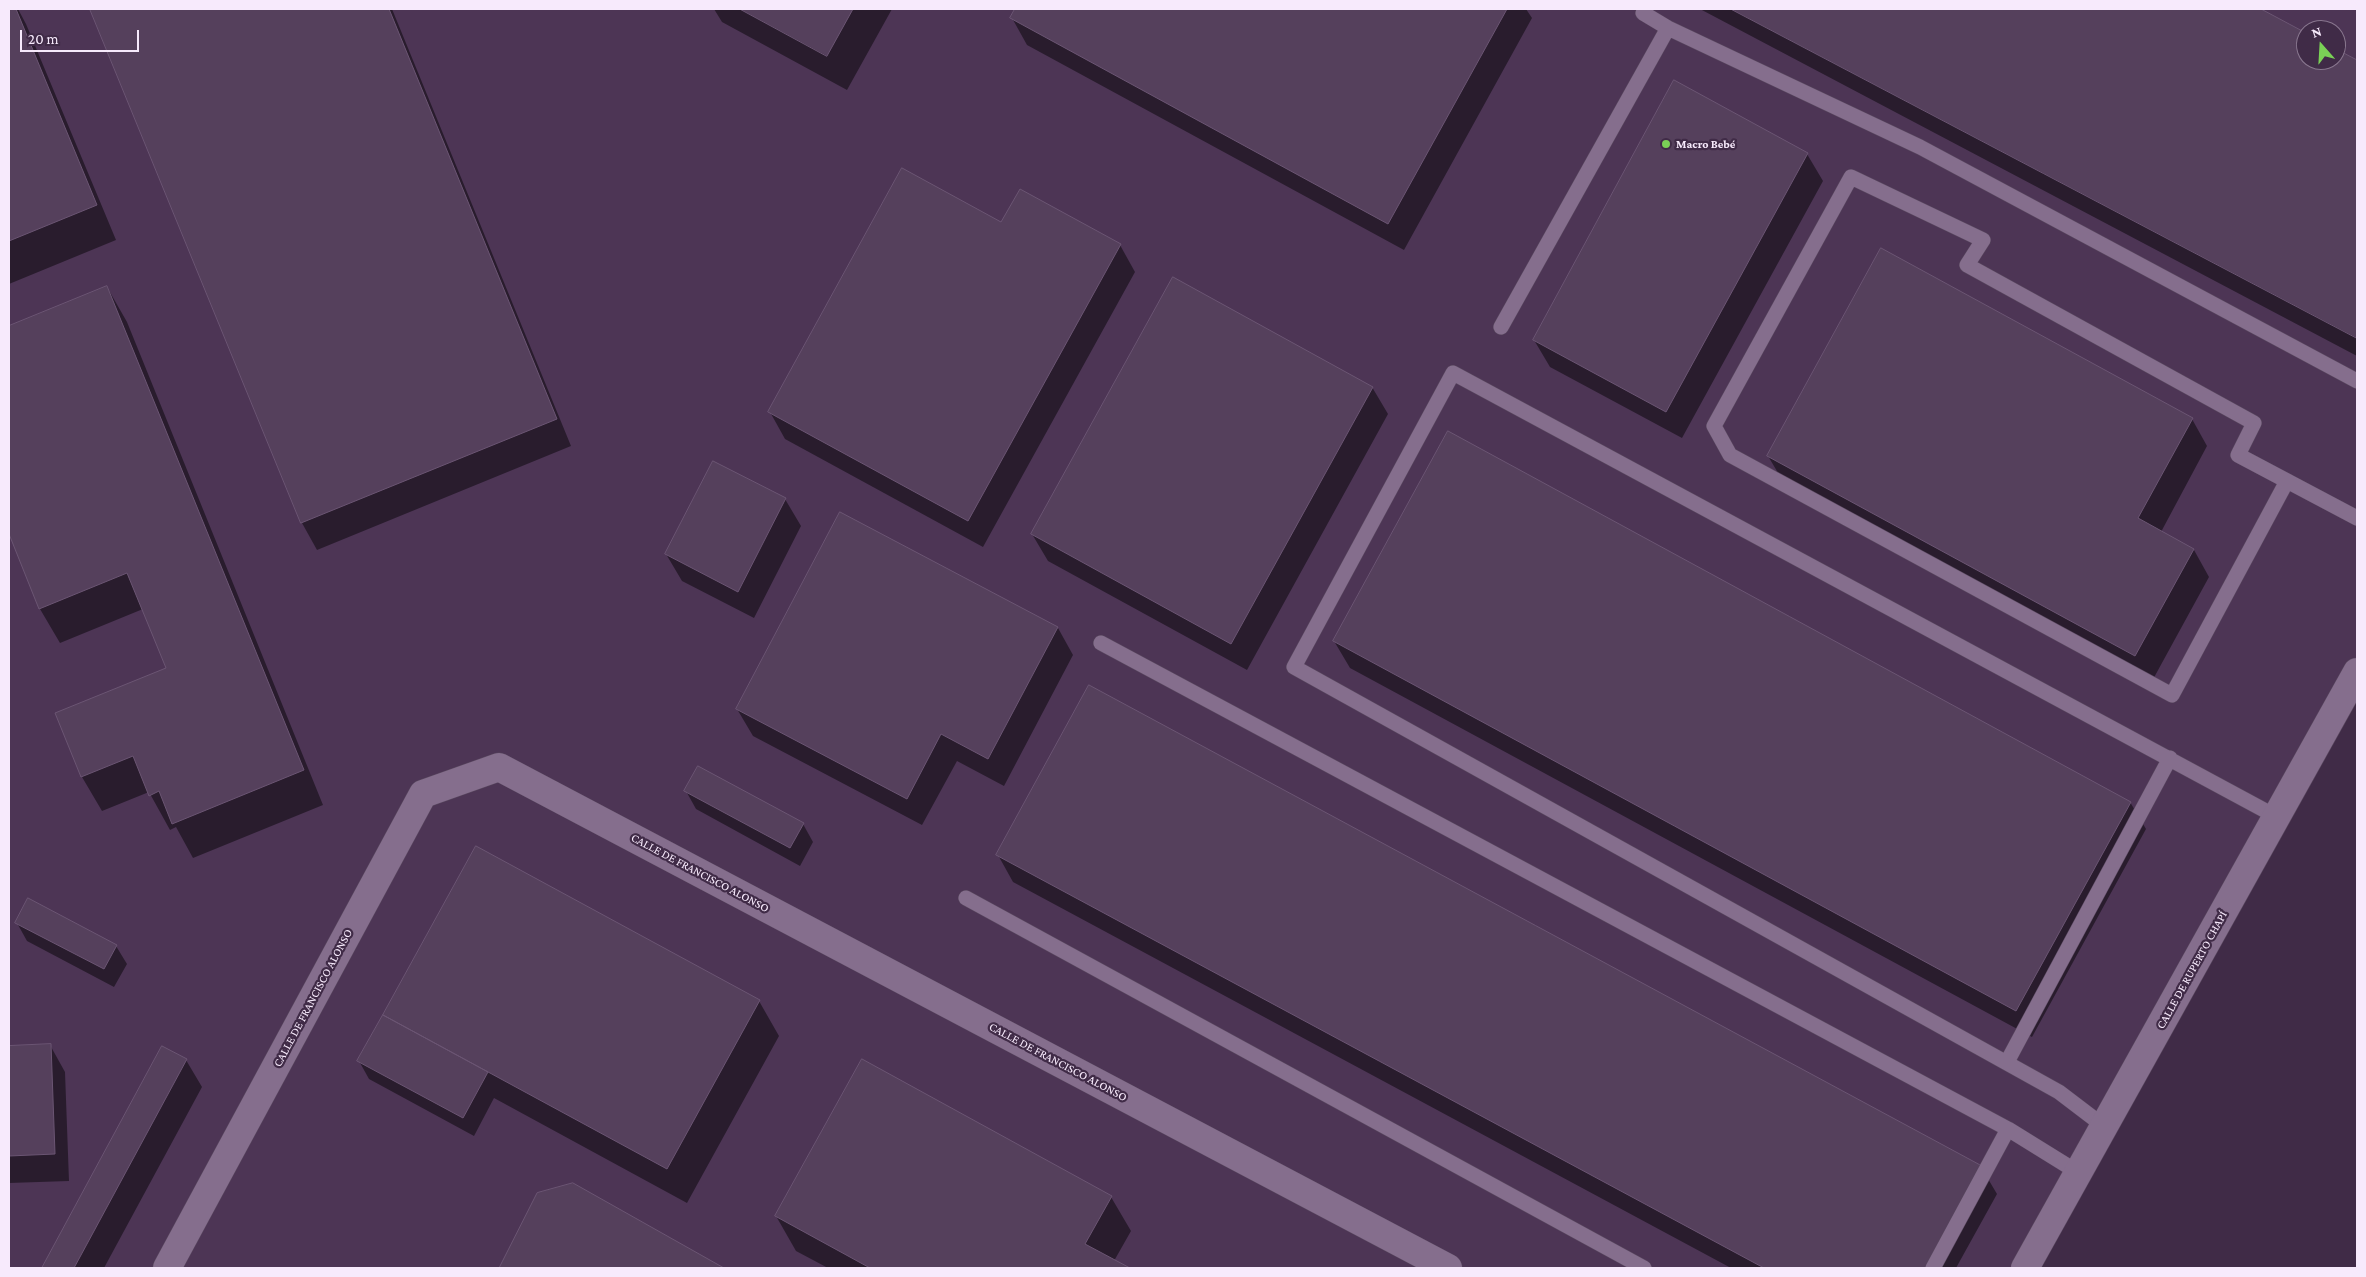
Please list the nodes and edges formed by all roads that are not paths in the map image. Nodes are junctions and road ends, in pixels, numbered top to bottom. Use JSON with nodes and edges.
{"nodes":[{"id":1,"x":1645,"y":9,"type":"edge"},
{"id":2,"x":1668,"y":28,"type":"junction"},
{"id":3,"x":1501,"y":327,"type":"dead end"},
{"id":4,"x":2357,"y":381,"type":"edge"},
{"id":5,"x":2287,"y":481,"type":"junction"},
{"id":6,"x":2357,"y":518,"type":"edge"},
{"id":7,"x":1101,"y":643,"type":"dead end"},
{"id":8,"x":2357,"y":672,"type":"edge"},
{"id":9,"x":2170,"y":758,"type":"junction"},
{"id":10,"x":2277,"y":817,"type":"junction"},
{"id":11,"x":966,"y":898,"type":"dead end"},
{"id":12,"x":2007,"y":1062,"type":"junction"},
{"id":13,"x":2105,"y":1127,"type":"junction"},
{"id":14,"x":2008,"y":1129,"type":"junction"},
{"id":15,"x":2079,"y":1174,"type":"junction"},
{"id":16,"x":167,"y":1268,"type":"edge"},
{"id":17,"x":1448,"y":1268,"type":"edge"},
{"id":18,"x":1644,"y":1268,"type":"edge"},
{"id":19,"x":1933,"y":1268,"type":"edge"},
{"id":20,"x":2025,"y":1268,"type":"edge"}],
"edges":[{"from":1,"to":2,"type":"lane"},
{"from":2,"to":3,"type":"lane"},
{"from":2,"to":4,"type":"lane"},
{"from":5,"to":5,"type":"lane"},
{"from":5,"to":6,"type":"lane"},
{"from":7,"to":14,"type":"lane"},
{"from":8,"to":10,"type":"street","name":"CALLE DE RUPERTO CHAPÍ"},
{"from":9,"to":10,"type":"lane"},
{"from":9,"to":12,"type":"lane"},
{"from":9,"to":12,"type":"lane"},
{"from":10,"to":13,"type":"street","name":"CALLE DE RUPERTO CHAPÍ"},
{"from":11,"to":18,"type":"lane"},
{"from":12,"to":13,"type":"lane"},
{"from":13,"to":15,"type":"street","name":"CALLE DE RUPERTO CHAPÍ"},
{"from":14,"to":15,"type":"lane"},
{"from":14,"to":19,"type":"lane"},
{"from":15,"to":20,"type":"street","name":"CALLE DE RUPERTO CHAPÍ"},
{"from":16,"to":17,"type":"street","name":"CALLE DE FRANCISCO ALONSO"}]}
